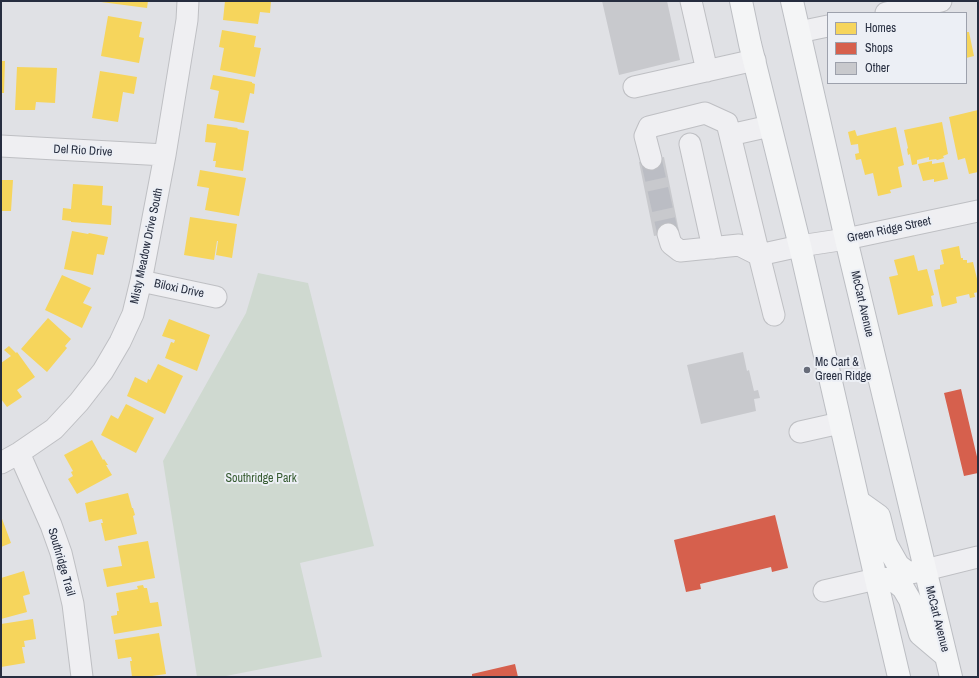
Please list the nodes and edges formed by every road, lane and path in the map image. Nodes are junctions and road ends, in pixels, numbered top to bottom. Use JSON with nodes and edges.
{"nodes":[{"id":1,"x":188,"y":1,"type":"edge"},
{"id":2,"x":691,"y":1,"type":"edge"},
{"id":3,"x":741,"y":1,"type":"edge"},
{"id":4,"x":792,"y":1,"type":"edge"},
{"id":5,"x":941,"y":1,"type":"edge"},
{"id":6,"x":891,"y":12,"type":"edge"},
{"id":7,"x":827,"y":26,"type":"edge"},
{"id":8,"x":799,"y":32,"type":"junction"},
{"id":9,"x":754,"y":60,"type":"junction"},
{"id":10,"x":708,"y":71,"type":"junction"},
{"id":11,"x":634,"y":87,"type":"dead end"},
{"id":12,"x":770,"y":126,"type":"junction"},
{"id":13,"x":730,"y":135,"type":"junction"},
{"id":14,"x":690,"y":144,"type":"dead end"},
{"id":15,"x":1,"y":146,"type":"edge"},
{"id":16,"x":165,"y":155,"type":"junction"},
{"id":17,"x":651,"y":159,"type":"tunnel mouth"},
{"id":18,"x":978,"y":210,"type":"edge"},
{"id":19,"x":668,"y":234,"type":"tunnel mouth"},
{"id":20,"x":846,"y":239,"type":"junction"},
{"id":21,"x":800,"y":246,"type":"junction"},
{"id":22,"x":713,"y":248,"type":"junction"},
{"id":23,"x":759,"y":255,"type":"junction"},
{"id":24,"x":141,"y":281,"type":"junction"},
{"id":25,"x":216,"y":297,"type":"dead end"},
{"id":26,"x":774,"y":315,"type":"dead end"},
{"id":27,"x":840,"y":423,"type":"junction"},
{"id":28,"x":800,"y":432,"type":"dead end"},
{"id":29,"x":19,"y":453,"type":"junction"},
{"id":30,"x":1,"y":463,"type":"edge"},
{"id":31,"x":858,"y":501,"type":"junction"},
{"id":32,"x":978,"y":557,"type":"edge"},
{"id":33,"x":925,"y":570,"type":"junction"},
{"id":34,"x":876,"y":579,"type":"junction"},
{"id":35,"x":824,"y":591,"type":"dead end"},
{"id":36,"x":946,"y":656,"type":"junction"},
{"id":37,"x":82,"y":677,"type":"edge"},
{"id":38,"x":899,"y":677,"type":"edge"},
{"id":39,"x":951,"y":677,"type":"edge"}],
"edges":[{"from":1,"to":16,"type":"street","name":"Misty Meadow Drive South"},
{"from":2,"to":10,"type":"street"},
{"from":3,"to":9,"type":"main road"},
{"from":4,"to":8,"type":"main road","name":"McCart Avenue"},
{"from":5,"to":6,"type":"street"},
{"from":7,"to":8,"type":"street"},
{"from":8,"to":20,"type":"main road","name":"McCart Avenue"},
{"from":9,"to":10,"type":"street"},
{"from":9,"to":12,"type":"main road"},
{"from":10,"to":11,"type":"street"},
{"from":12,"to":13,"type":"street"},
{"from":12,"to":21,"type":"main road"},
{"from":13,"to":17,"type":"street"},
{"from":13,"to":23,"type":"street"},
{"from":14,"to":22,"type":"street"},
{"from":15,"to":16,"type":"street","name":"Del Rio Drive"},
{"from":16,"to":24,"type":"street","name":"Misty Meadow Drive South"},
{"from":18,"to":20,"type":"street","name":"Green Ridge Street"},
{"from":19,"to":22,"type":"street"},
{"from":20,"to":21,"type":"street","name":"Green Ridge Street"},
{"from":20,"to":33,"type":"main road","name":"McCart Avenue"},
{"from":21,"to":23,"type":"street","name":"Green Ridge Street"},
{"from":21,"to":27,"type":"main road"},
{"from":22,"to":23,"type":"street"},
{"from":23,"to":26,"type":"street"},
{"from":24,"to":25,"type":"street","name":"Biloxi Drive"},
{"from":24,"to":29,"type":"street","name":"Misty Meadow Drive South"},
{"from":27,"to":28,"type":"street"},
{"from":27,"to":31,"type":"main road"},
{"from":29,"to":30,"type":"street","name":"Misty Meadow Drive South"},
{"from":29,"to":37,"type":"street","name":"Southridge Trail"},
{"from":31,"to":33,"type":"main road"},
{"from":31,"to":34,"type":"main road"},
{"from":32,"to":33,"type":"street"},
{"from":33,"to":36,"type":"main road","name":"McCart Avenue"},
{"from":34,"to":35,"type":"street"},
{"from":34,"to":36,"type":"main road"},
{"from":34,"to":38,"type":"main road"},
{"from":36,"to":39,"type":"main road","name":"McCart Avenue"}]}
